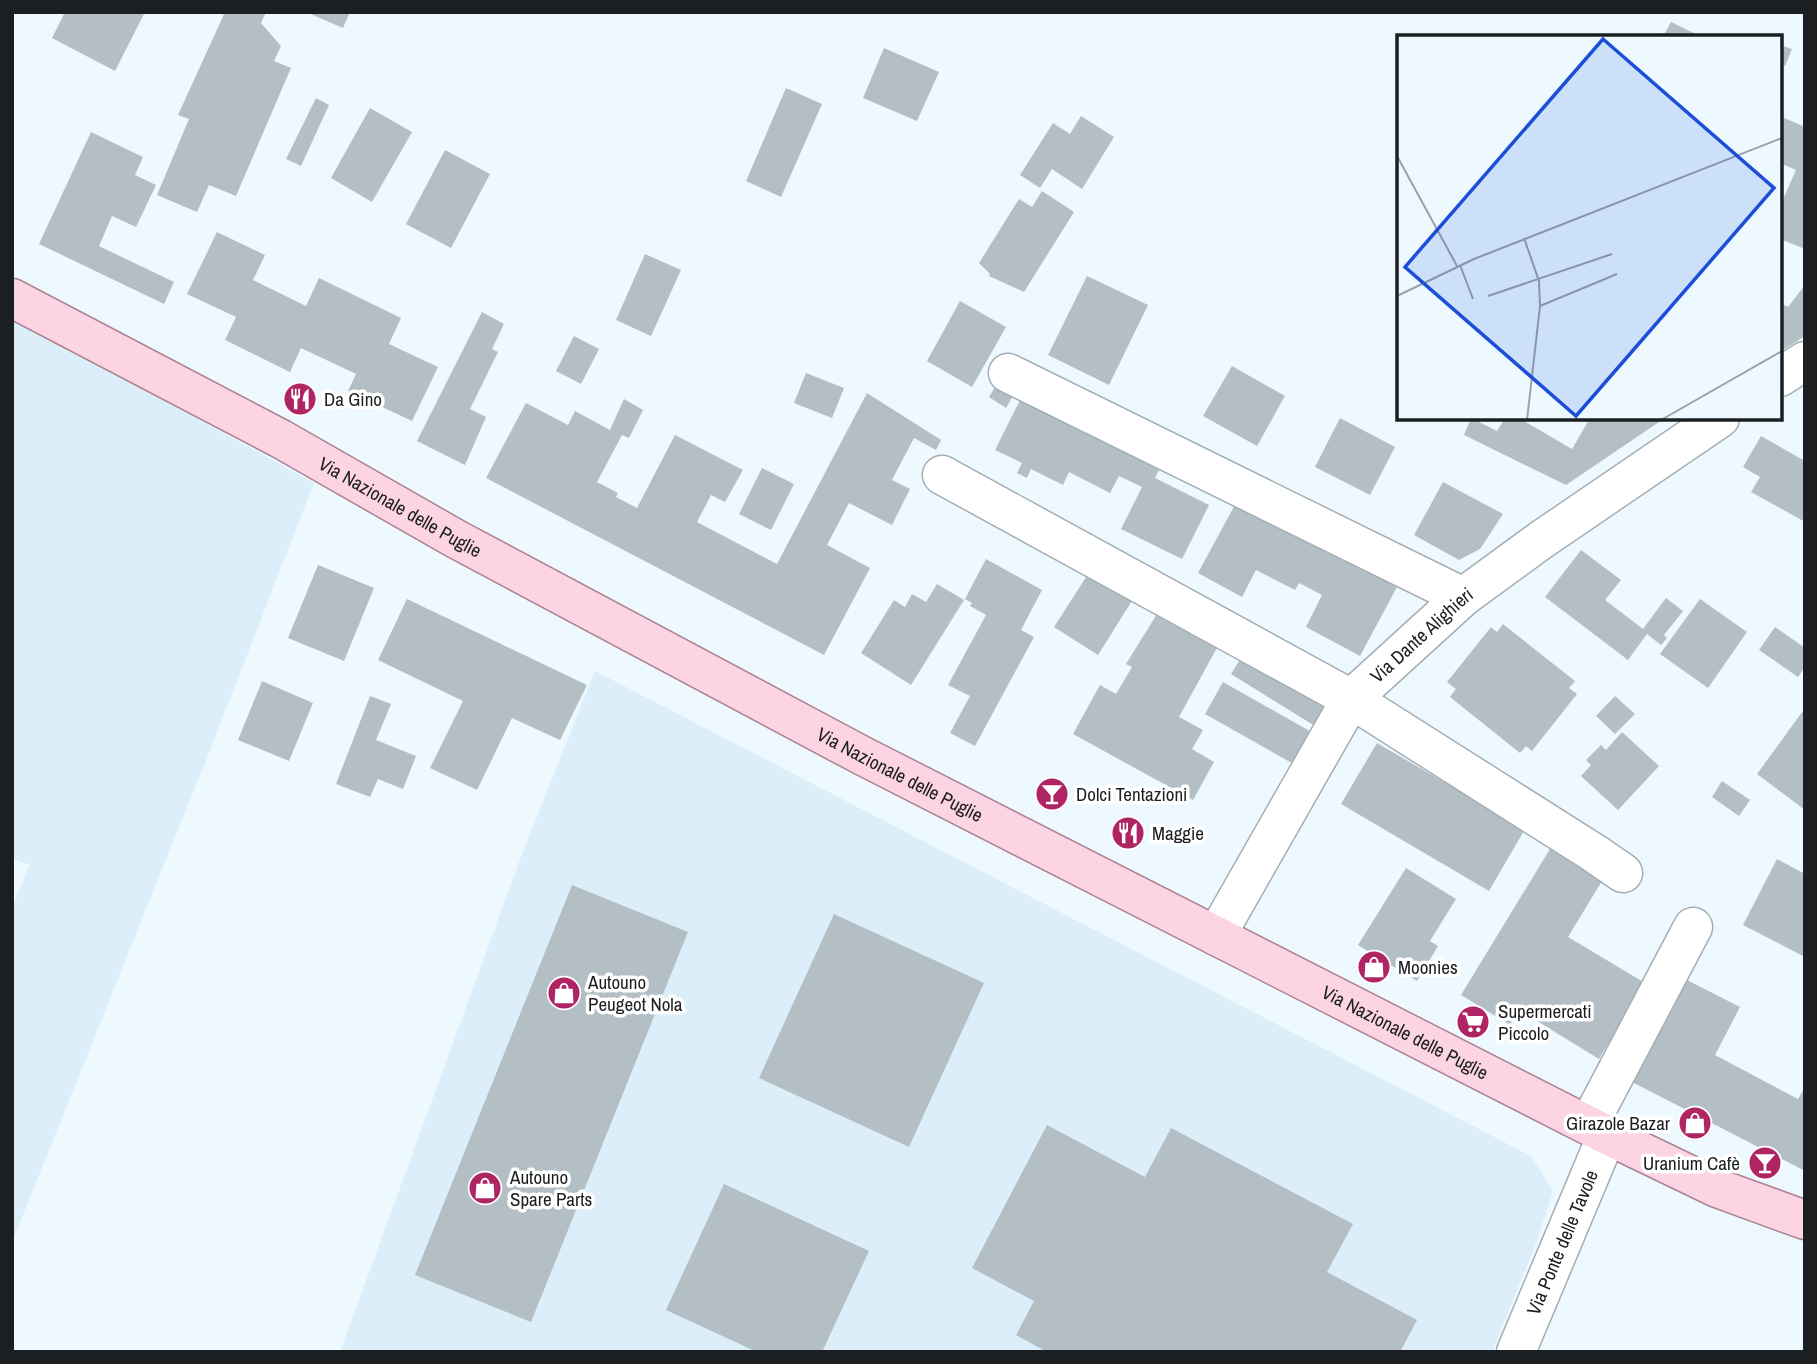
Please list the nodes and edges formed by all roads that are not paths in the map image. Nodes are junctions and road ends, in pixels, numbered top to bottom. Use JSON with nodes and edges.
{"nodes":[{"id":1,"x":12,"y":298,"type":"edge"},
{"id":2,"x":1805,"y":361,"type":"edge"},
{"id":3,"x":1008,"y":373,"type":"dead end"},
{"id":4,"x":1782,"y":376,"type":"edge"},
{"id":5,"x":1717,"y":420,"type":"edge"},
{"id":6,"x":942,"y":475,"type":"dead end"},
{"id":7,"x":1463,"y":597,"type":"junction"},
{"id":8,"x":1351,"y":699,"type":"junction"},
{"id":9,"x":1623,"y":873,"type":"dead end"},
{"id":10,"x":1693,"y":927,"type":"dead end"},
{"id":11,"x":1216,"y":936,"type":"junction"},
{"id":12,"x":1598,"y":1129,"type":"junction"},
{"id":13,"x":1805,"y":1220,"type":"edge"},
{"id":14,"x":1516,"y":1352,"type":"edge"}],
"edges":[{"from":1,"to":11,"type":"main road","name":"Via Nazionale delle Puglie"},
{"from":2,"to":4,"type":"street"},
{"from":3,"to":7,"type":"street"},
{"from":5,"to":7,"type":"street","name":"Via Dante Alighieri"},
{"from":6,"to":8,"type":"street"},
{"from":7,"to":8,"type":"street","name":"Via Dante Alighieri"},
{"from":8,"to":9,"type":"street"},
{"from":8,"to":11,"type":"street","name":"Via Dante Alighieri"},
{"from":10,"to":12,"type":"street","name":"Via Ponte delle Tavole"},
{"from":11,"to":12,"type":"main road","name":"Via Nazionale delle Puglie"},
{"from":12,"to":13,"type":"main road","name":"Via Nazionale delle Puglie"},
{"from":12,"to":14,"type":"street","name":"Via Ponte delle Tavole"}]}
